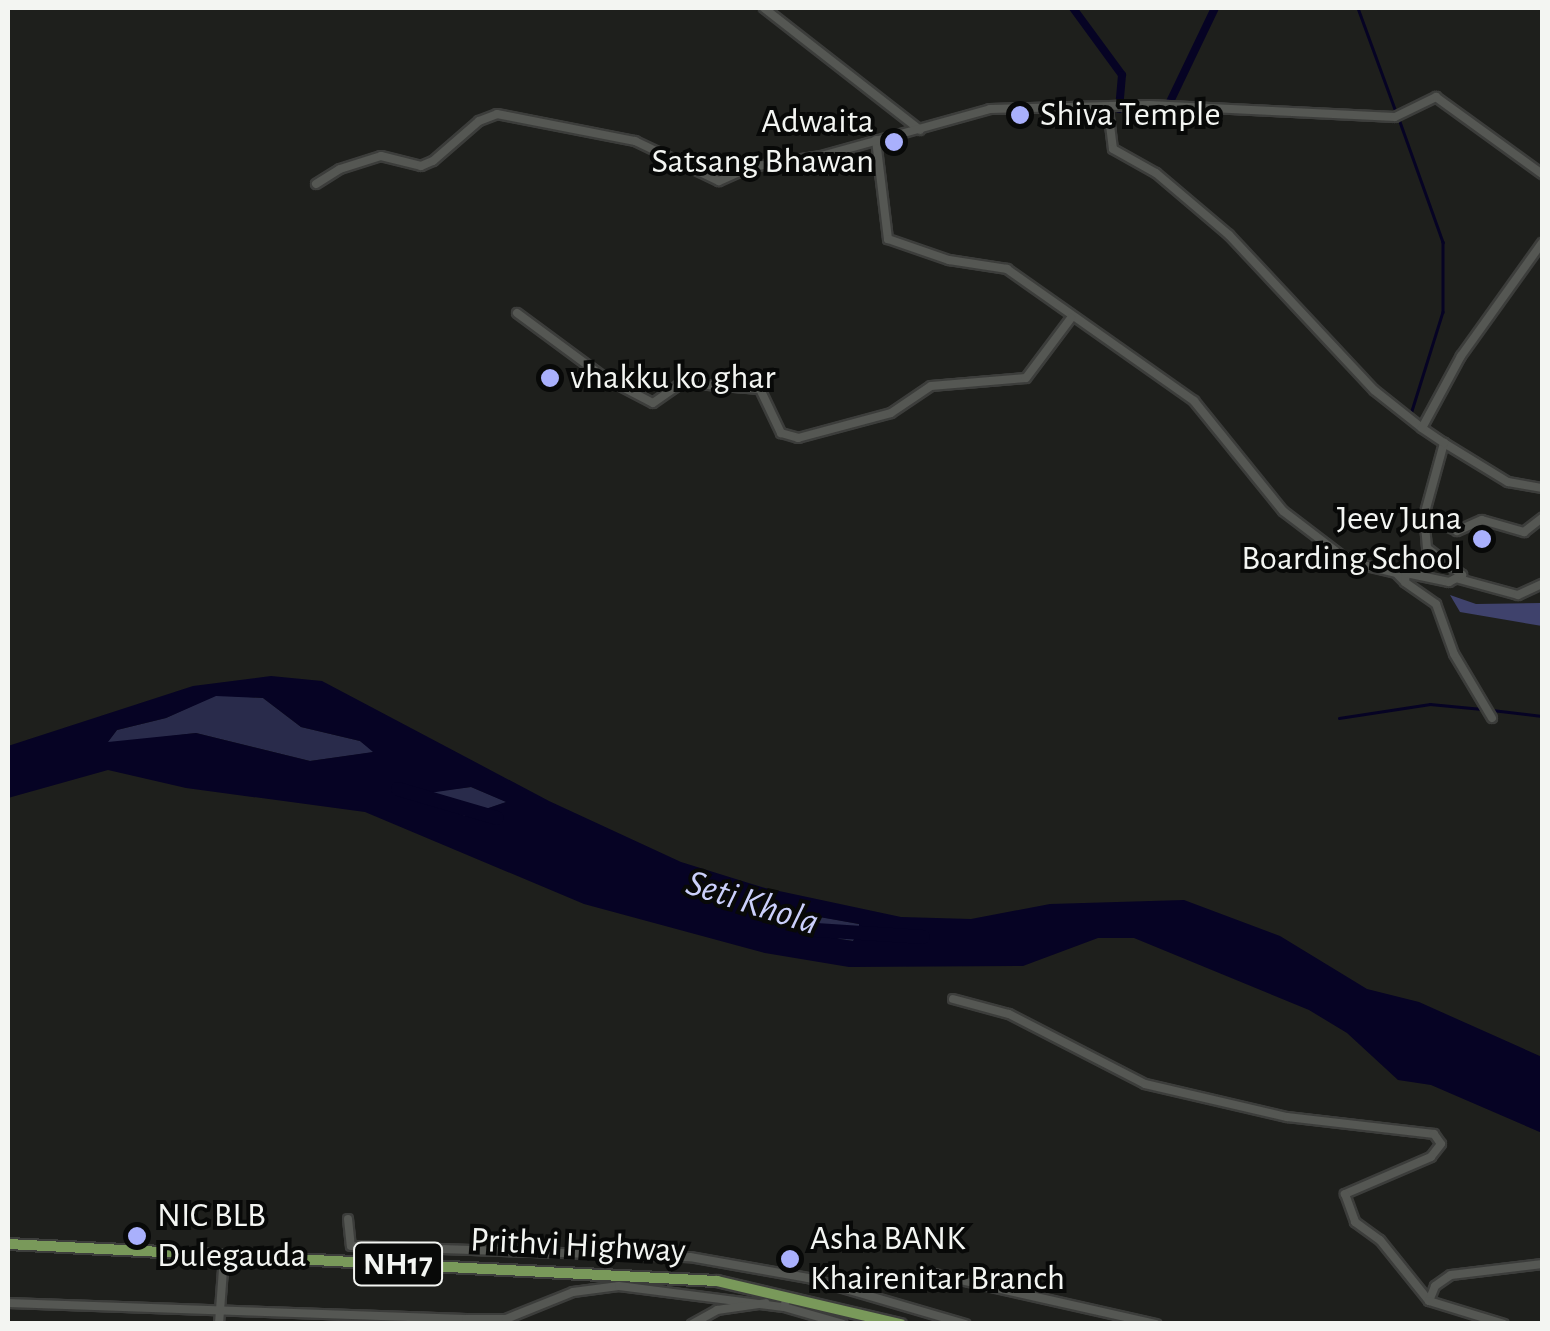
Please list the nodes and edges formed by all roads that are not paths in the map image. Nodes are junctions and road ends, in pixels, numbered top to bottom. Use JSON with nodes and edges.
{"nodes":[{"id":1,"x":764,"y":8,"type":"edge"},
{"id":2,"x":1108,"y":109,"type":"junction"},
{"id":3,"x":920,"y":130,"type":"junction"},
{"id":4,"x":876,"y":140,"type":"junction"},
{"id":5,"x":1542,"y":174,"type":"edge"},
{"id":6,"x":316,"y":184,"type":"dead end"},
{"id":7,"x":1542,"y":242,"type":"edge"},
{"id":8,"x":517,"y":313,"type":"dead end"},
{"id":9,"x":1071,"y":318,"type":"junction"},
{"id":10,"x":1422,"y":428,"type":"junction"},
{"id":11,"x":1444,"y":443,"type":"junction"},
{"id":12,"x":1542,"y":488,"type":"edge"},
{"id":13,"x":1424,"y":516,"type":"junction"},
{"id":14,"x":1542,"y":518,"type":"edge"},
{"id":15,"x":1459,"y":579,"type":"junction"},
{"id":16,"x":1405,"y":582,"type":"junction"},
{"id":17,"x":1542,"y":584,"type":"edge"},
{"id":18,"x":1492,"y":718,"type":"dead end"},
{"id":19,"x":952,"y":999,"type":"dead end"},
{"id":20,"x":348,"y":1218,"type":"dead end"},
{"id":21,"x":8,"y":1244,"type":"edge"},
{"id":22,"x":224,"y":1256,"type":"junction"},
{"id":23,"x":1542,"y":1264,"type":"edge"},
{"id":24,"x":934,"y":1274,"type":"dead end"},
{"id":25,"x":788,"y":1293,"type":"junction"},
{"id":26,"x":1430,"y":1301,"type":"junction"},
{"id":27,"x":766,"y":1303,"type":"junction"},
{"id":28,"x":8,"y":1304,"type":"edge"},
{"id":29,"x":899,"y":1304,"type":"junction"},
{"id":30,"x":784,"y":1308,"type":"junction"},
{"id":31,"x":220,"y":1311,"type":"junction"},
{"id":32,"x":528,"y":1312,"type":"junction"},
{"id":33,"x":897,"y":1322,"type":"edge"},
{"id":34,"x":220,"y":1324,"type":"edge"},
{"id":35,"x":532,"y":1324,"type":"edge"},
{"id":36,"x":692,"y":1324,"type":"edge"},
{"id":37,"x":843,"y":1324,"type":"edge"},
{"id":38,"x":964,"y":1324,"type":"edge"},
{"id":39,"x":1156,"y":1324,"type":"edge"},
{"id":40,"x":1504,"y":1324,"type":"edge"}],
"edges":[{"from":1,"to":3,"type":"street"},
{"from":2,"to":3,"type":"street"},
{"from":2,"to":5,"type":"street"},
{"from":2,"to":10,"type":"street"},
{"from":3,"to":4,"type":"street"},
{"from":4,"to":6,"type":"street"},
{"from":4,"to":9,"type":"street"},
{"from":7,"to":10,"type":"street"},
{"from":8,"to":9,"type":"street"},
{"from":9,"to":16,"type":"street"},
{"from":10,"to":11,"type":"street"},
{"from":11,"to":12,"type":"street"},
{"from":11,"to":13,"type":"street"},
{"from":13,"to":14,"type":"street"},
{"from":13,"to":15,"type":"street"},
{"from":15,"to":16,"type":"street"},
{"from":15,"to":17,"type":"street"},
{"from":16,"to":18,"type":"street"},
{"from":19,"to":26,"type":"street"},
{"from":20,"to":29,"type":"street"},
{"from":21,"to":22,"type":"highway","name":"Prithvi Highway","number":"NH17"},
{"from":22,"to":25,"type":"highway","name":"Prithvi Highway","number":"NH17"},
{"from":22,"to":31,"type":"street"},
{"from":23,"to":26,"type":"street"},
{"from":24,"to":39,"type":"street"},
{"from":25,"to":30,"type":"street"},
{"from":25,"to":33,"type":"highway","name":"Prithvi Highway","number":"NH17"},
{"from":26,"to":40,"type":"street"},
{"from":27,"to":30,"type":"street"},
{"from":27,"to":32,"type":"street"},
{"from":27,"to":36,"type":"street"},
{"from":28,"to":31,"type":"street"},
{"from":29,"to":33,"type":"street"},
{"from":29,"to":38,"type":"street"},
{"from":30,"to":37,"type":"street"},
{"from":31,"to":32,"type":"street"},
{"from":31,"to":34,"type":"street"},
{"from":32,"to":35,"type":"street"}]}
